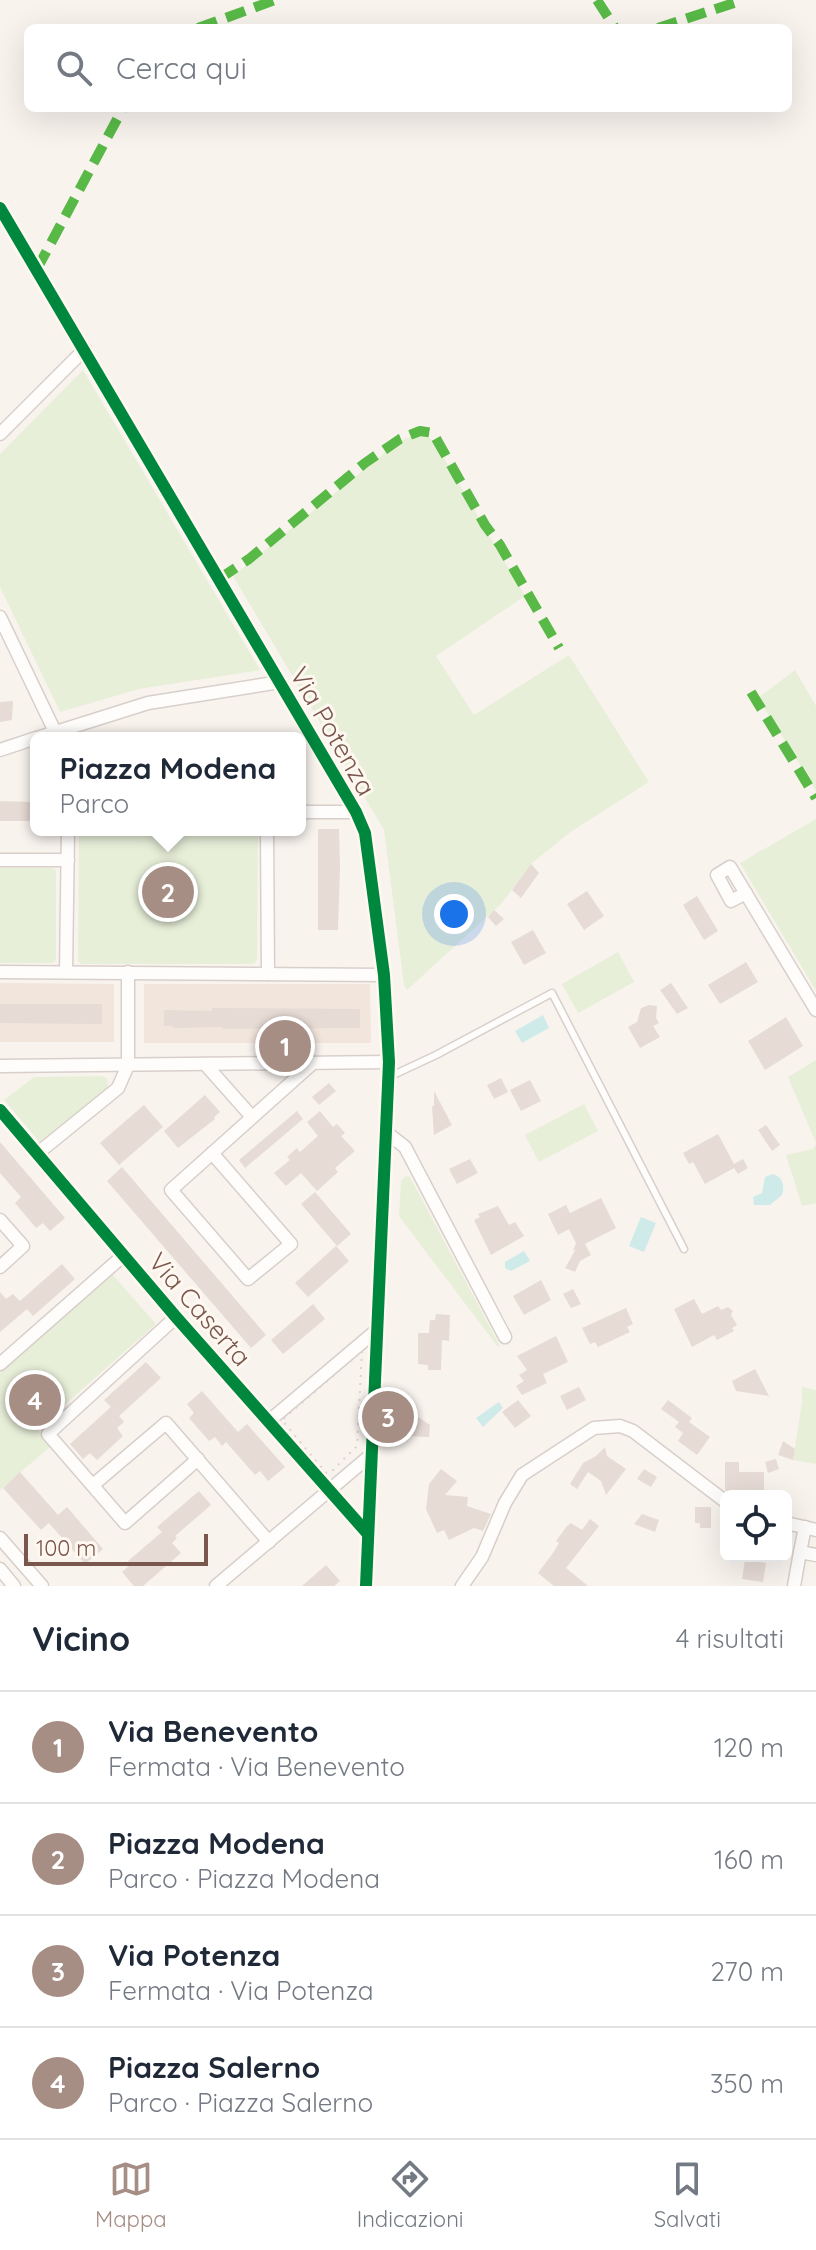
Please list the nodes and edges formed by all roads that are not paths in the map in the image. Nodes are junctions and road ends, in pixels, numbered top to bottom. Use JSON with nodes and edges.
{"nodes":[{"id":1,"x":0,"y":208,"type":"edge"},
{"id":2,"x":85,"y":349,"type":"junction"},
{"id":3,"x":0,"y":434,"type":"edge"},
{"id":4,"x":0,"y":617,"type":"edge"},
{"id":5,"x":280,"y":682,"type":"junction"},
{"id":6,"x":56,"y":732,"type":"edge"},
{"id":7,"x":66,"y":732,"type":"edge"},
{"id":8,"x":30,"y":740,"type":"edge"},
{"id":9,"x":0,"y":750,"type":"edge"},
{"id":10,"x":306,"y":812,"type":"edge"},
{"id":11,"x":356,"y":812,"type":"junction"},
{"id":12,"x":68,"y":836,"type":"edge"},
{"id":13,"x":267,"y":836,"type":"edge"},
{"id":14,"x":0,"y":860,"type":"edge"},
{"id":15,"x":68,"y":860,"type":"junction"},
{"id":16,"x":746,"y":893,"type":"dead end"},
{"id":17,"x":0,"y":972,"type":"edge"},
{"id":18,"x":66,"y":972,"type":"junction"},
{"id":19,"x":128,"y":972,"type":"junction"},
{"id":20,"x":268,"y":974,"type":"junction"},
{"id":21,"x":384,"y":975,"type":"junction"},
{"id":22,"x":816,"y":1010,"type":"edge"},
{"id":23,"x":389,"y":1062,"type":"junction"},
{"id":24,"x":313,"y":1063,"type":"junction"},
{"id":25,"x":205,"y":1064,"type":"junction"},
{"id":26,"x":128,"y":1065,"type":"junction"},
{"id":27,"x":0,"y":1066,"type":"edge"},
{"id":28,"x":389,"y":1077,"type":"junction"},
{"id":29,"x":0,"y":1110,"type":"edge"},
{"id":30,"x":252,"y":1117,"type":"junction"},
{"id":31,"x":387,"y":1133,"type":"junction"},
{"id":32,"x":38,"y":1153,"type":"junction"},
{"id":33,"x":212,"y":1153,"type":"junction"},
{"id":34,"x":0,"y":1220,"type":"edge"},
{"id":35,"x":684,"y":1249,"type":"dead end"},
{"id":36,"x":124,"y":1255,"type":"junction"},
{"id":37,"x":0,"y":1267,"type":"edge"},
{"id":38,"x":176,"y":1317,"type":"junction"},
{"id":39,"x":378,"y":1329,"type":"junction"},
{"id":40,"x":505,"y":1337,"type":"dead end"},
{"id":41,"x":0,"y":1364,"type":"edge"},
{"id":42,"x":269,"y":1421,"type":"junction"},
{"id":43,"x":372,"y":1454,"type":"junction"},
{"id":44,"x":198,"y":1459,"type":"junction"},
{"id":45,"x":93,"y":1485,"type":"junction"},
{"id":46,"x":329,"y":1490,"type":"junction"},
{"id":47,"x":720,"y":1497,"type":"edge"},
{"id":48,"x":811,"y":1528,"type":"edge"},
{"id":49,"x":368,"y":1534,"type":"junction"},
{"id":50,"x":0,"y":1538,"type":"edge"},
{"id":51,"x":269,"y":1542,"type":"junction"},
{"id":52,"x":800,"y":1552,"type":"junction"},
{"id":53,"x":816,"y":1555,"type":"edge"},
{"id":54,"x":0,"y":1569,"type":"edge"},
{"id":55,"x":14,"y":1586,"type":"edge"},
{"id":56,"x":42,"y":1586,"type":"edge"},
{"id":57,"x":216,"y":1586,"type":"edge"},
{"id":58,"x":366,"y":1586,"type":"edge"},
{"id":59,"x":462,"y":1586,"type":"edge"},
{"id":60,"x":794,"y":1586,"type":"edge"}],
"edges":[{"from":1,"to":2,"type":"street","name":"Via Potenza"},
{"from":2,"to":3,"type":"street"},
{"from":2,"to":5,"type":"street","name":"Via Potenza"},
{"from":4,"to":6,"type":"street"},
{"from":5,"to":7,"type":"street"},
{"from":5,"to":11,"type":"street","name":"Via Potenza"},
{"from":8,"to":9,"type":"street"},
{"from":10,"to":11,"type":"street"},
{"from":11,"to":21,"type":"street","name":"Via Potenza"},
{"from":12,"to":15,"type":"street"},
{"from":13,"to":20,"type":"street"},
{"from":14,"to":15,"type":"street"},
{"from":15,"to":18,"type":"street"},
{"from":16,"to":22,"type":"street"},
{"from":17,"to":18,"type":"street"},
{"from":18,"to":19,"type":"street"},
{"from":19,"to":20,"type":"street"},
{"from":19,"to":26,"type":"street"},
{"from":20,"to":21,"type":"street"},
{"from":21,"to":23,"type":"street","name":"Via Potenza"},
{"from":23,"to":24,"type":"street"},
{"from":23,"to":28,"type":"street","name":"Via Potenza"},
{"from":24,"to":25,"type":"street"},
{"from":24,"to":30,"type":"street"},
{"from":25,"to":26,"type":"street"},
{"from":25,"to":30,"type":"street"},
{"from":26,"to":27,"type":"street"},
{"from":26,"to":32,"type":"street"},
{"from":28,"to":31,"type":"street","name":"Via Potenza"},
{"from":28,"to":35,"type":"lane"},
{"from":29,"to":32,"type":"street","name":"Via Caserta"},
{"from":30,"to":33,"type":"street"},
{"from":31,"to":39,"type":"street","name":"Via Potenza"},
{"from":31,"to":40,"type":"street"},
{"from":32,"to":36,"type":"street","name":"Via Caserta"},
{"from":33,"to":33,"type":"street"},
{"from":34,"to":37,"type":"street"},
{"from":36,"to":38,"type":"street","name":"Via Caserta"},
{"from":36,"to":41,"type":"street"},
{"from":38,"to":42,"type":"street","name":"Via Caserta"},
{"from":38,"to":45,"type":"street"},
{"from":39,"to":42,"type":"street"},
{"from":39,"to":43,"type":"street","name":"Via Potenza"},
{"from":42,"to":46,"type":"street","name":"Via Caserta"},
{"from":43,"to":46,"type":"street"},
{"from":43,"to":49,"type":"street","name":"Via Potenza"},
{"from":44,"to":45,"type":"street"},
{"from":44,"to":45,"type":"street"},
{"from":44,"to":51,"type":"street"},
{"from":46,"to":49,"type":"street","name":"Via Caserta"},
{"from":46,"to":51,"type":"street"},
{"from":47,"to":59,"type":"street"},
{"from":48,"to":52,"type":"street"},
{"from":49,"to":58,"type":"street","name":"Via Potenza"},
{"from":50,"to":56,"type":"street"},
{"from":51,"to":57,"type":"street"},
{"from":52,"to":53,"type":"street"},
{"from":52,"to":60,"type":"street"},
{"from":54,"to":55,"type":"street"}]}
